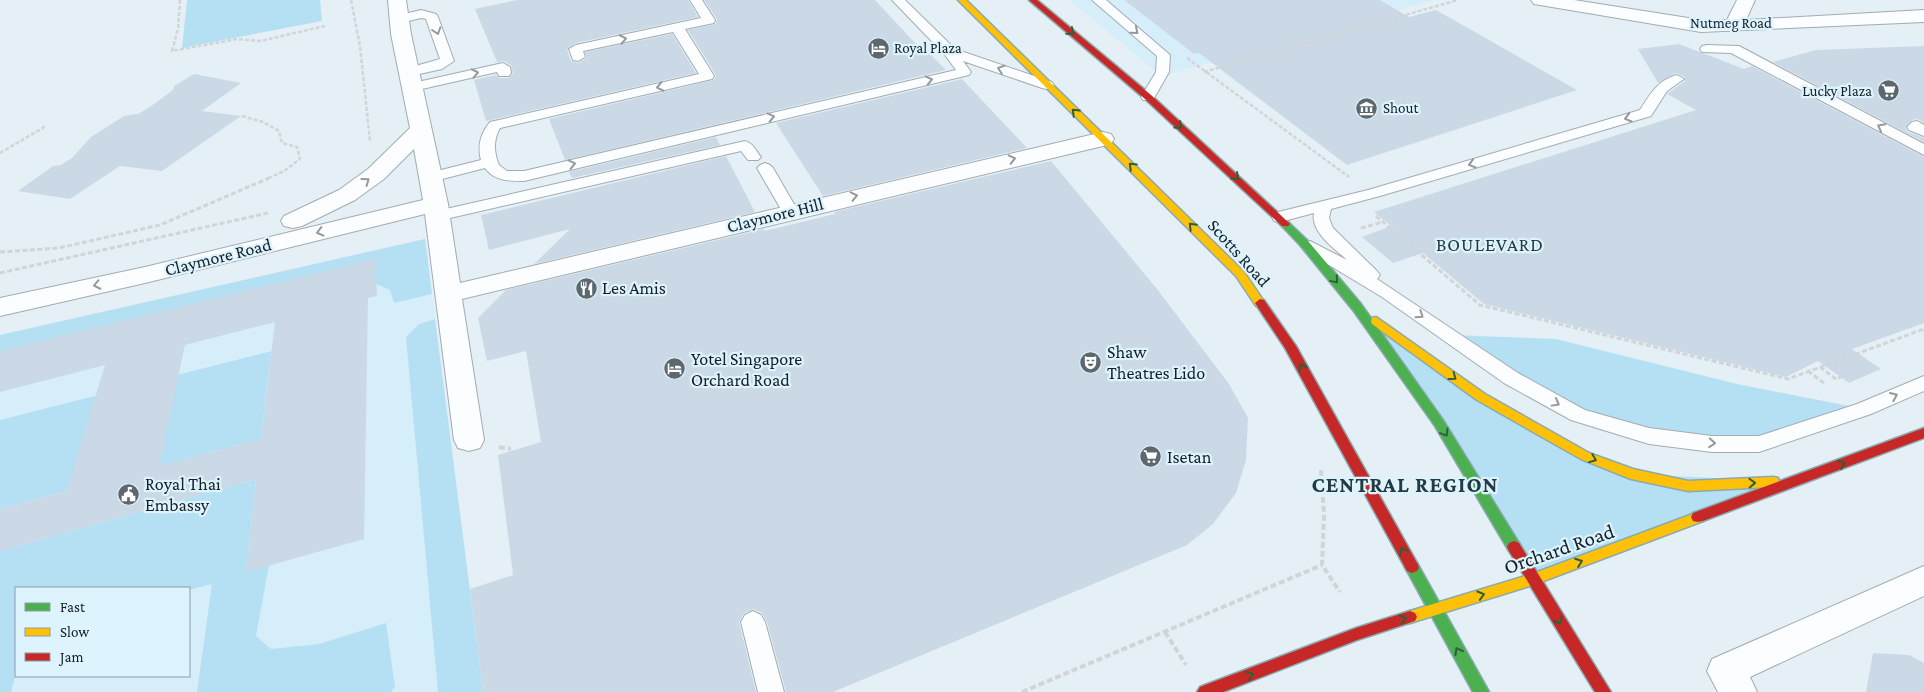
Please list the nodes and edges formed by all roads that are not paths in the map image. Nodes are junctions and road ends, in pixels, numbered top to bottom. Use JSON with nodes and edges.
{"nodes":[{"id":1,"x":696,"y":0,"type":"edge"},
{"id":2,"x":898,"y":0,"type":"edge"},
{"id":3,"x":962,"y":0,"type":"edge"},
{"id":4,"x":1034,"y":0,"type":"edge"},
{"id":5,"x":1098,"y":0,"type":"edge"},
{"id":6,"x":1540,"y":0,"type":"edge"},
{"id":7,"x":1746,"y":0,"type":"edge"},
{"id":8,"x":398,"y":9,"type":"edge"},
{"id":9,"x":1924,"y":16,"type":"edge"},
{"id":10,"x":1734,"y":26,"type":"junction"},
{"id":11,"x":677,"y":27,"type":"junction"},
{"id":12,"x":1707,"y":49,"type":"dead end"},
{"id":13,"x":950,"y":52,"type":"junction"},
{"id":14,"x":577,"y":53,"type":"dead end"},
{"id":15,"x":1753,"y":59,"type":"junction"},
{"id":16,"x":1732,"y":64,"type":"dead end"},
{"id":17,"x":504,"y":70,"type":"dead end"},
{"id":18,"x":411,"y":79,"type":"junction"},
{"id":19,"x":1677,"y":79,"type":"dead end"},
{"id":20,"x":1047,"y":85,"type":"junction"},
{"id":21,"x":1148,"y":97,"type":"junction"},
{"id":22,"x":421,"y":129,"type":"junction"},
{"id":23,"x":1103,"y":139,"type":"junction"},
{"id":24,"x":1924,"y":150,"type":"edge"},
{"id":25,"x":490,"y":162,"type":"junction"},
{"id":26,"x":434,"y":196,"type":"junction"},
{"id":27,"x":1323,"y":206,"type":"junction"},
{"id":28,"x":790,"y":211,"type":"junction"},
{"id":29,"x":1280,"y":217,"type":"junction"},
{"id":30,"x":293,"y":221,"type":"junction"},
{"id":31,"x":1304,"y":243,"type":"junction"},
{"id":32,"x":0,"y":289,"type":"edge"},
{"id":33,"x":1388,"y":293,"type":"junction"},
{"id":34,"x":448,"y":294,"type":"junction"},
{"id":35,"x":0,"y":307,"type":"edge"},
{"id":36,"x":1357,"y":307,"type":"junction"},
{"id":37,"x":1924,"y":383,"type":"edge"},
{"id":38,"x":1924,"y":433,"type":"edge"},
{"id":39,"x":469,"y":440,"type":"dead end"},
{"id":40,"x":1797,"y":482,"type":"junction"},
{"id":41,"x":1533,"y":579,"type":"junction"},
{"id":42,"x":1924,"y":580,"type":"edge"},
{"id":43,"x":1435,"y":609,"type":"junction"},
{"id":44,"x":752,"y":622,"type":"dead end"},
{"id":45,"x":770,"y":692,"type":"edge"},
{"id":46,"x":1204,"y":692,"type":"edge"},
{"id":47,"x":1481,"y":692,"type":"edge"},
{"id":48,"x":1603,"y":692,"type":"edge"},
{"id":49,"x":1739,"y":692,"type":"edge"}],
"edges":[{"from":1,"to":11,"type":"lane"},
{"from":2,"to":13,"type":"lane"},
{"from":3,"to":20,"type":"main road","name":"Scotts Road"},
{"from":4,"to":21,"type":"main road","one_way":true},
{"from":5,"to":21,"type":"lane","one_way":true},
{"from":6,"to":10,"type":"street","name":"Nutmeg Road"},
{"from":7,"to":10,"type":"street"},
{"from":8,"to":18,"type":"street"},
{"from":8,"to":18,"type":"lane","one_way":true},
{"from":9,"to":10,"type":"street","name":"Nutmeg Road"},
{"from":14,"to":11,"type":"lane","one_way":true},
{"from":11,"to":25,"type":"lane","one_way":true},
{"from":12,"to":15,"type":"lane"},
{"from":20,"to":13,"type":"lane","one_way":true},
{"from":25,"to":13,"type":"lane","one_way":true},
{"from":15,"to":16,"type":"lane"},
{"from":24,"to":15,"type":"lane","one_way":true},
{"from":18,"to":17,"type":"lane","one_way":true},
{"from":18,"to":22,"type":"street"},
{"from":19,"to":27,"type":"lane","one_way":true},
{"from":23,"to":20,"type":"main road","name":"Scotts Road","one_way":true},
{"from":21,"to":29,"type":"main road","one_way":true},
{"from":22,"to":26,"type":"street"},
{"from":30,"to":22,"type":"street","one_way":true},
{"from":28,"to":23,"type":"street","name":"Claymore Hill","one_way":true},
{"from":43,"to":23,"type":"main road","name":"Scotts Road","one_way":true},
{"from":25,"to":26,"type":"lane"},
{"from":26,"to":28,"type":"lane"},
{"from":26,"to":30,"type":"street","name":"Claymore Road"},
{"from":26,"to":34,"type":"street"},
{"from":26,"to":35,"type":"street","name":"Claymore Road","one_way":true},
{"from":27,"to":29,"type":"lane"},
{"from":27,"to":33,"type":"lane"},
{"from":28,"to":34,"type":"street","name":"Claymore Hill"},
{"from":29,"to":31,"type":"main road"},
{"from":30,"to":32,"type":"street","name":"Claymore Road"},
{"from":31,"to":33,"type":"lane"},
{"from":31,"to":36,"type":"main road","one_way":true},
{"from":33,"to":37,"type":"lane","one_way":true},
{"from":34,"to":39,"type":"street"},
{"from":36,"to":40,"type":"main road","one_way":true},
{"from":36,"to":41,"type":"main road","one_way":true},
{"from":40,"to":38,"type":"main road","name":"Orchard Road","one_way":true},
{"from":41,"to":40,"type":"main road","name":"Orchard Road","one_way":true},
{"from":43,"to":41,"type":"main road","name":"Orchard Road","one_way":true},
{"from":41,"to":48,"type":"main road","one_way":true},
{"from":42,"to":49,"type":"street"},
{"from":46,"to":43,"type":"main road","name":"Orchard Road","one_way":true},
{"from":47,"to":43,"type":"main road","name":"Scotts Road","one_way":true},
{"from":44,"to":45,"type":"lane"}]}
